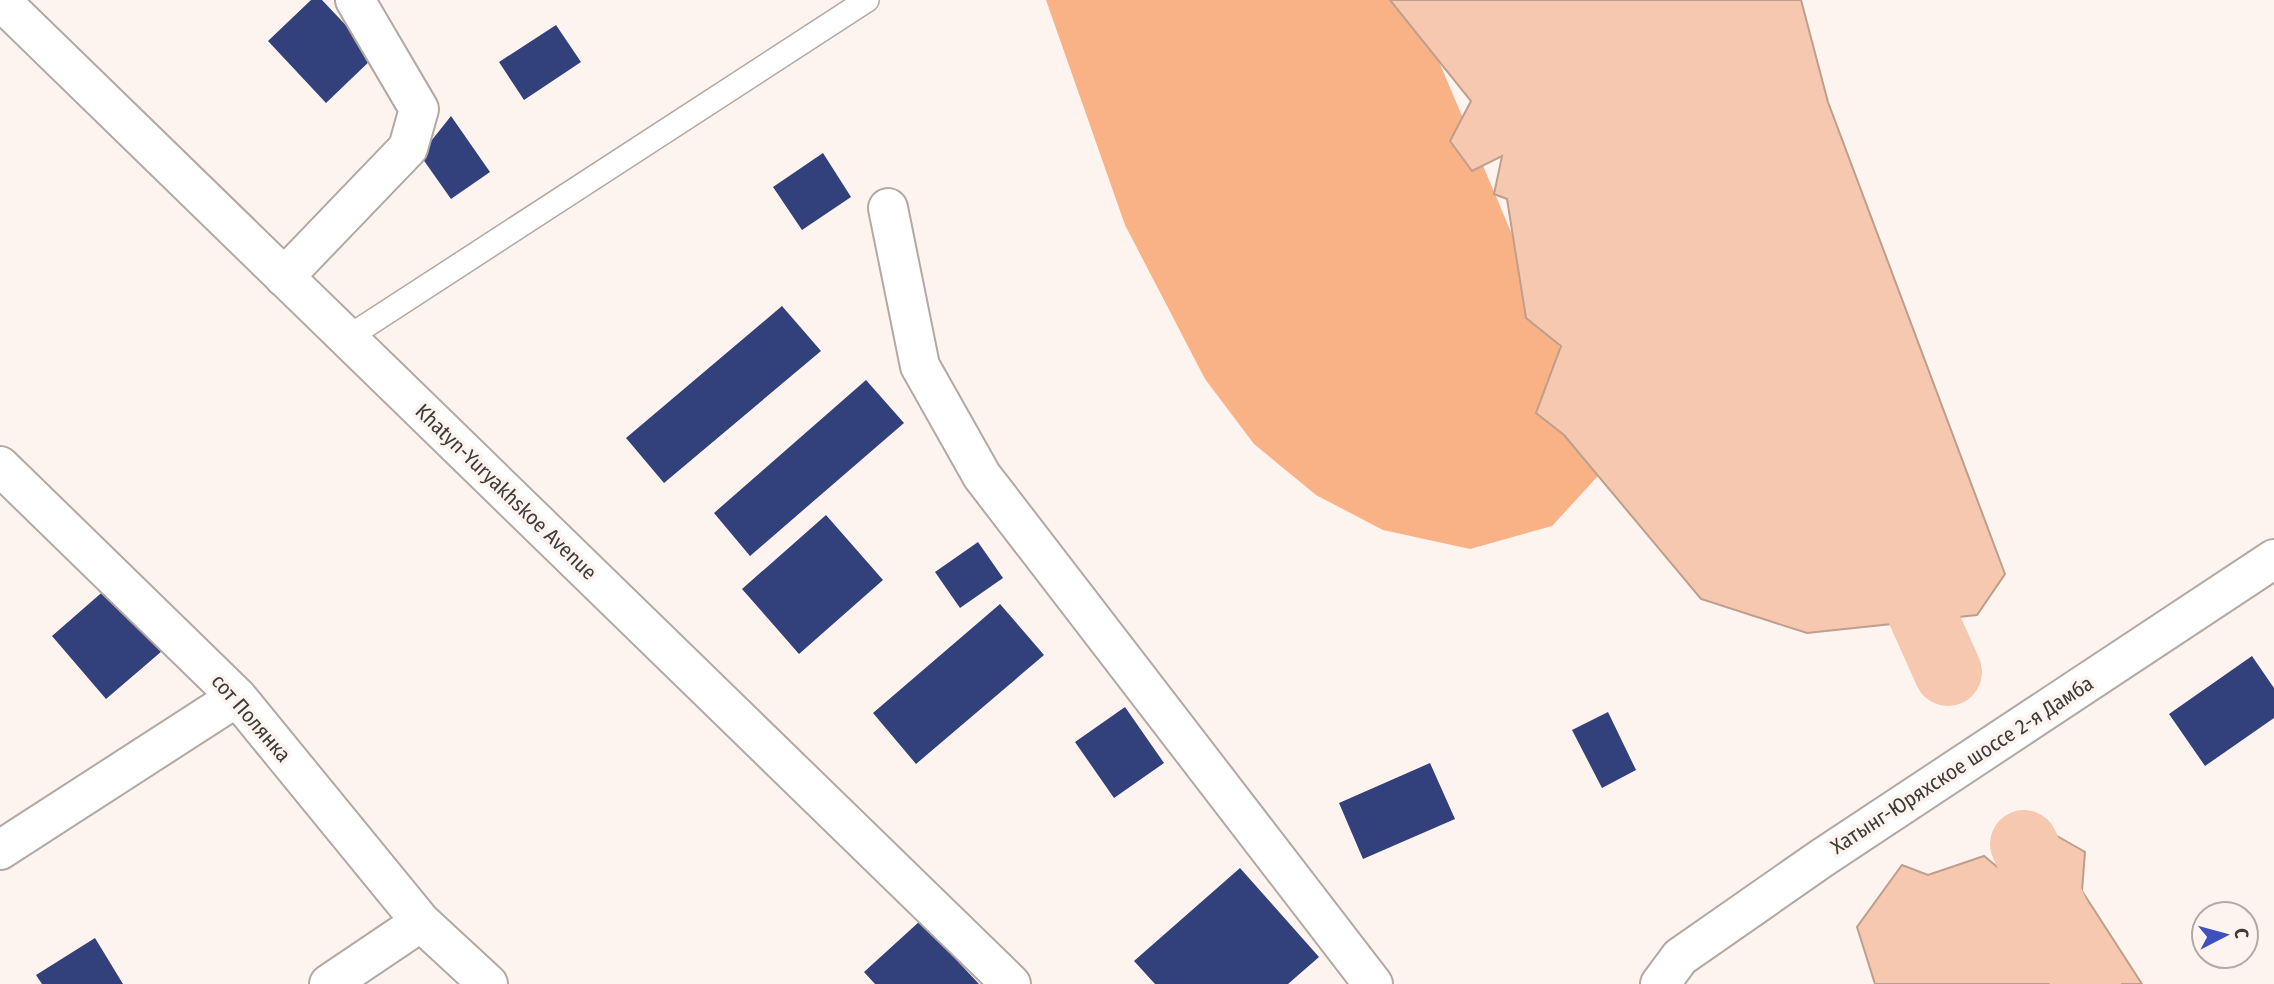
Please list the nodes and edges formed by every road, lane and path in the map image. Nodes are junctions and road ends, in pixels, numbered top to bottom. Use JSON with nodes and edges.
{"nodes":[{"id":1,"x":0,"y":0,"type":"edge"},
{"id":2,"x":355,"y":0,"type":"edge"},
{"id":3,"x":867,"y":0,"type":"edge"},
{"id":4,"x":888,"y":208,"type":"dead end"},
{"id":5,"x":284,"y":277,"type":"junction"},
{"id":6,"x":347,"y":338,"type":"junction"},
{"id":7,"x":5,"y":478,"type":"edge"},
{"id":8,"x":2274,"y":559,"type":"edge"},
{"id":9,"x":237,"y":697,"type":"junction"},
{"id":10,"x":0,"y":850,"type":"edge"},
{"id":11,"x":421,"y":922,"type":"junction"},
{"id":12,"x":329,"y":984,"type":"edge"},
{"id":13,"x":488,"y":984,"type":"edge"},
{"id":14,"x":1012,"y":984,"type":"edge"},
{"id":15,"x":1373,"y":984,"type":"edge"},
{"id":16,"x":1660,"y":984,"type":"edge"}],
"edges":[{"from":1,"to":5,"type":"street","name":"Khatyn-Yuryakhskoe Avenue"},
{"from":2,"to":5,"type":"street"},
{"from":3,"to":6,"type":"lane"},
{"from":4,"to":15,"type":"street"},
{"from":5,"to":6,"type":"street","name":"Khatyn-Yuryakhskoe Avenue"},
{"from":6,"to":14,"type":"street","name":"Khatyn-Yuryakhskoe Avenue"},
{"from":7,"to":9,"type":"street","name":"сот Полянка"},
{"from":8,"to":16,"type":"street","name":"Хатынг-Юряхское шоссе 2-я Дамба"},
{"from":9,"to":10,"type":"street"},
{"from":9,"to":11,"type":"street","name":"сот Полянка"},
{"from":11,"to":12,"type":"street"},
{"from":11,"to":13,"type":"street","name":"сот Полянка"}]}
